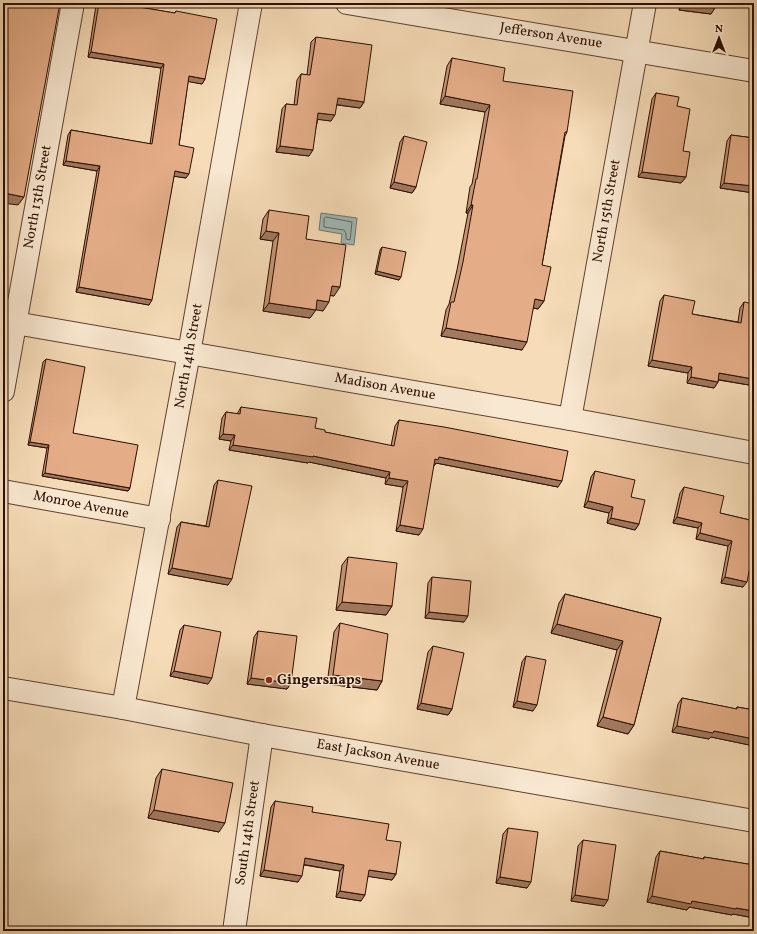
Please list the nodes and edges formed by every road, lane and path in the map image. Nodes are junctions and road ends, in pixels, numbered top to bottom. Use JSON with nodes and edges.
{"nodes":[{"id":1,"x":73,"y":3,"type":"edge"},
{"id":2,"x":251,"y":3,"type":"edge"},
{"id":3,"x":347,"y":3,"type":"edge"},
{"id":4,"x":645,"y":3,"type":"edge"},
{"id":5,"x":636,"y":50,"type":"junction"},
{"id":6,"x":754,"y":71,"type":"edge"},
{"id":7,"x":15,"y":323,"type":"junction"},
{"id":8,"x":189,"y":353,"type":"junction"},
{"id":9,"x":3,"y":391,"type":"edge"},
{"id":10,"x":570,"y":419,"type":"junction"},
{"id":11,"x":754,"y":454,"type":"edge"},
{"id":12,"x":3,"y":491,"type":"edge"},
{"id":13,"x":158,"y":520,"type":"junction"},
{"id":14,"x":3,"y":688,"type":"edge"},
{"id":15,"x":123,"y":708,"type":"junction"},
{"id":16,"x":262,"y":735,"type":"junction"},
{"id":17,"x":754,"y":821,"type":"edge"},
{"id":18,"x":234,"y":931,"type":"edge"}],
"edges":[{"from":1,"to":7,"type":"street","name":"North 13th Street"},
{"from":2,"to":8,"type":"street","name":"North 14th Street"},
{"from":3,"to":5,"type":"street","name":"Jefferson Avenue"},
{"from":4,"to":5,"type":"street","name":"North 15th Street"},
{"from":5,"to":6,"type":"street","name":"Jefferson Avenue"},
{"from":5,"to":10,"type":"street","name":"North 15th Street"},
{"from":7,"to":8,"type":"street","name":"Madison Avenue"},
{"from":7,"to":9,"type":"street","name":"North 13th Street"},
{"from":8,"to":10,"type":"street","name":"Madison Avenue"},
{"from":8,"to":13,"type":"street","name":"North 14th Street"},
{"from":10,"to":11,"type":"street","name":"Madison Avenue"},
{"from":12,"to":13,"type":"street","name":"Monroe Avenue"},
{"from":13,"to":15,"type":"street","name":"North 14th Street"},
{"from":14,"to":15,"type":"street","name":"East Jackson Avenue"},
{"from":15,"to":16,"type":"street","name":"East Jackson Avenue"},
{"from":16,"to":17,"type":"street","name":"East Jackson Avenue"},
{"from":16,"to":18,"type":"street","name":"South 14th Street"}]}
